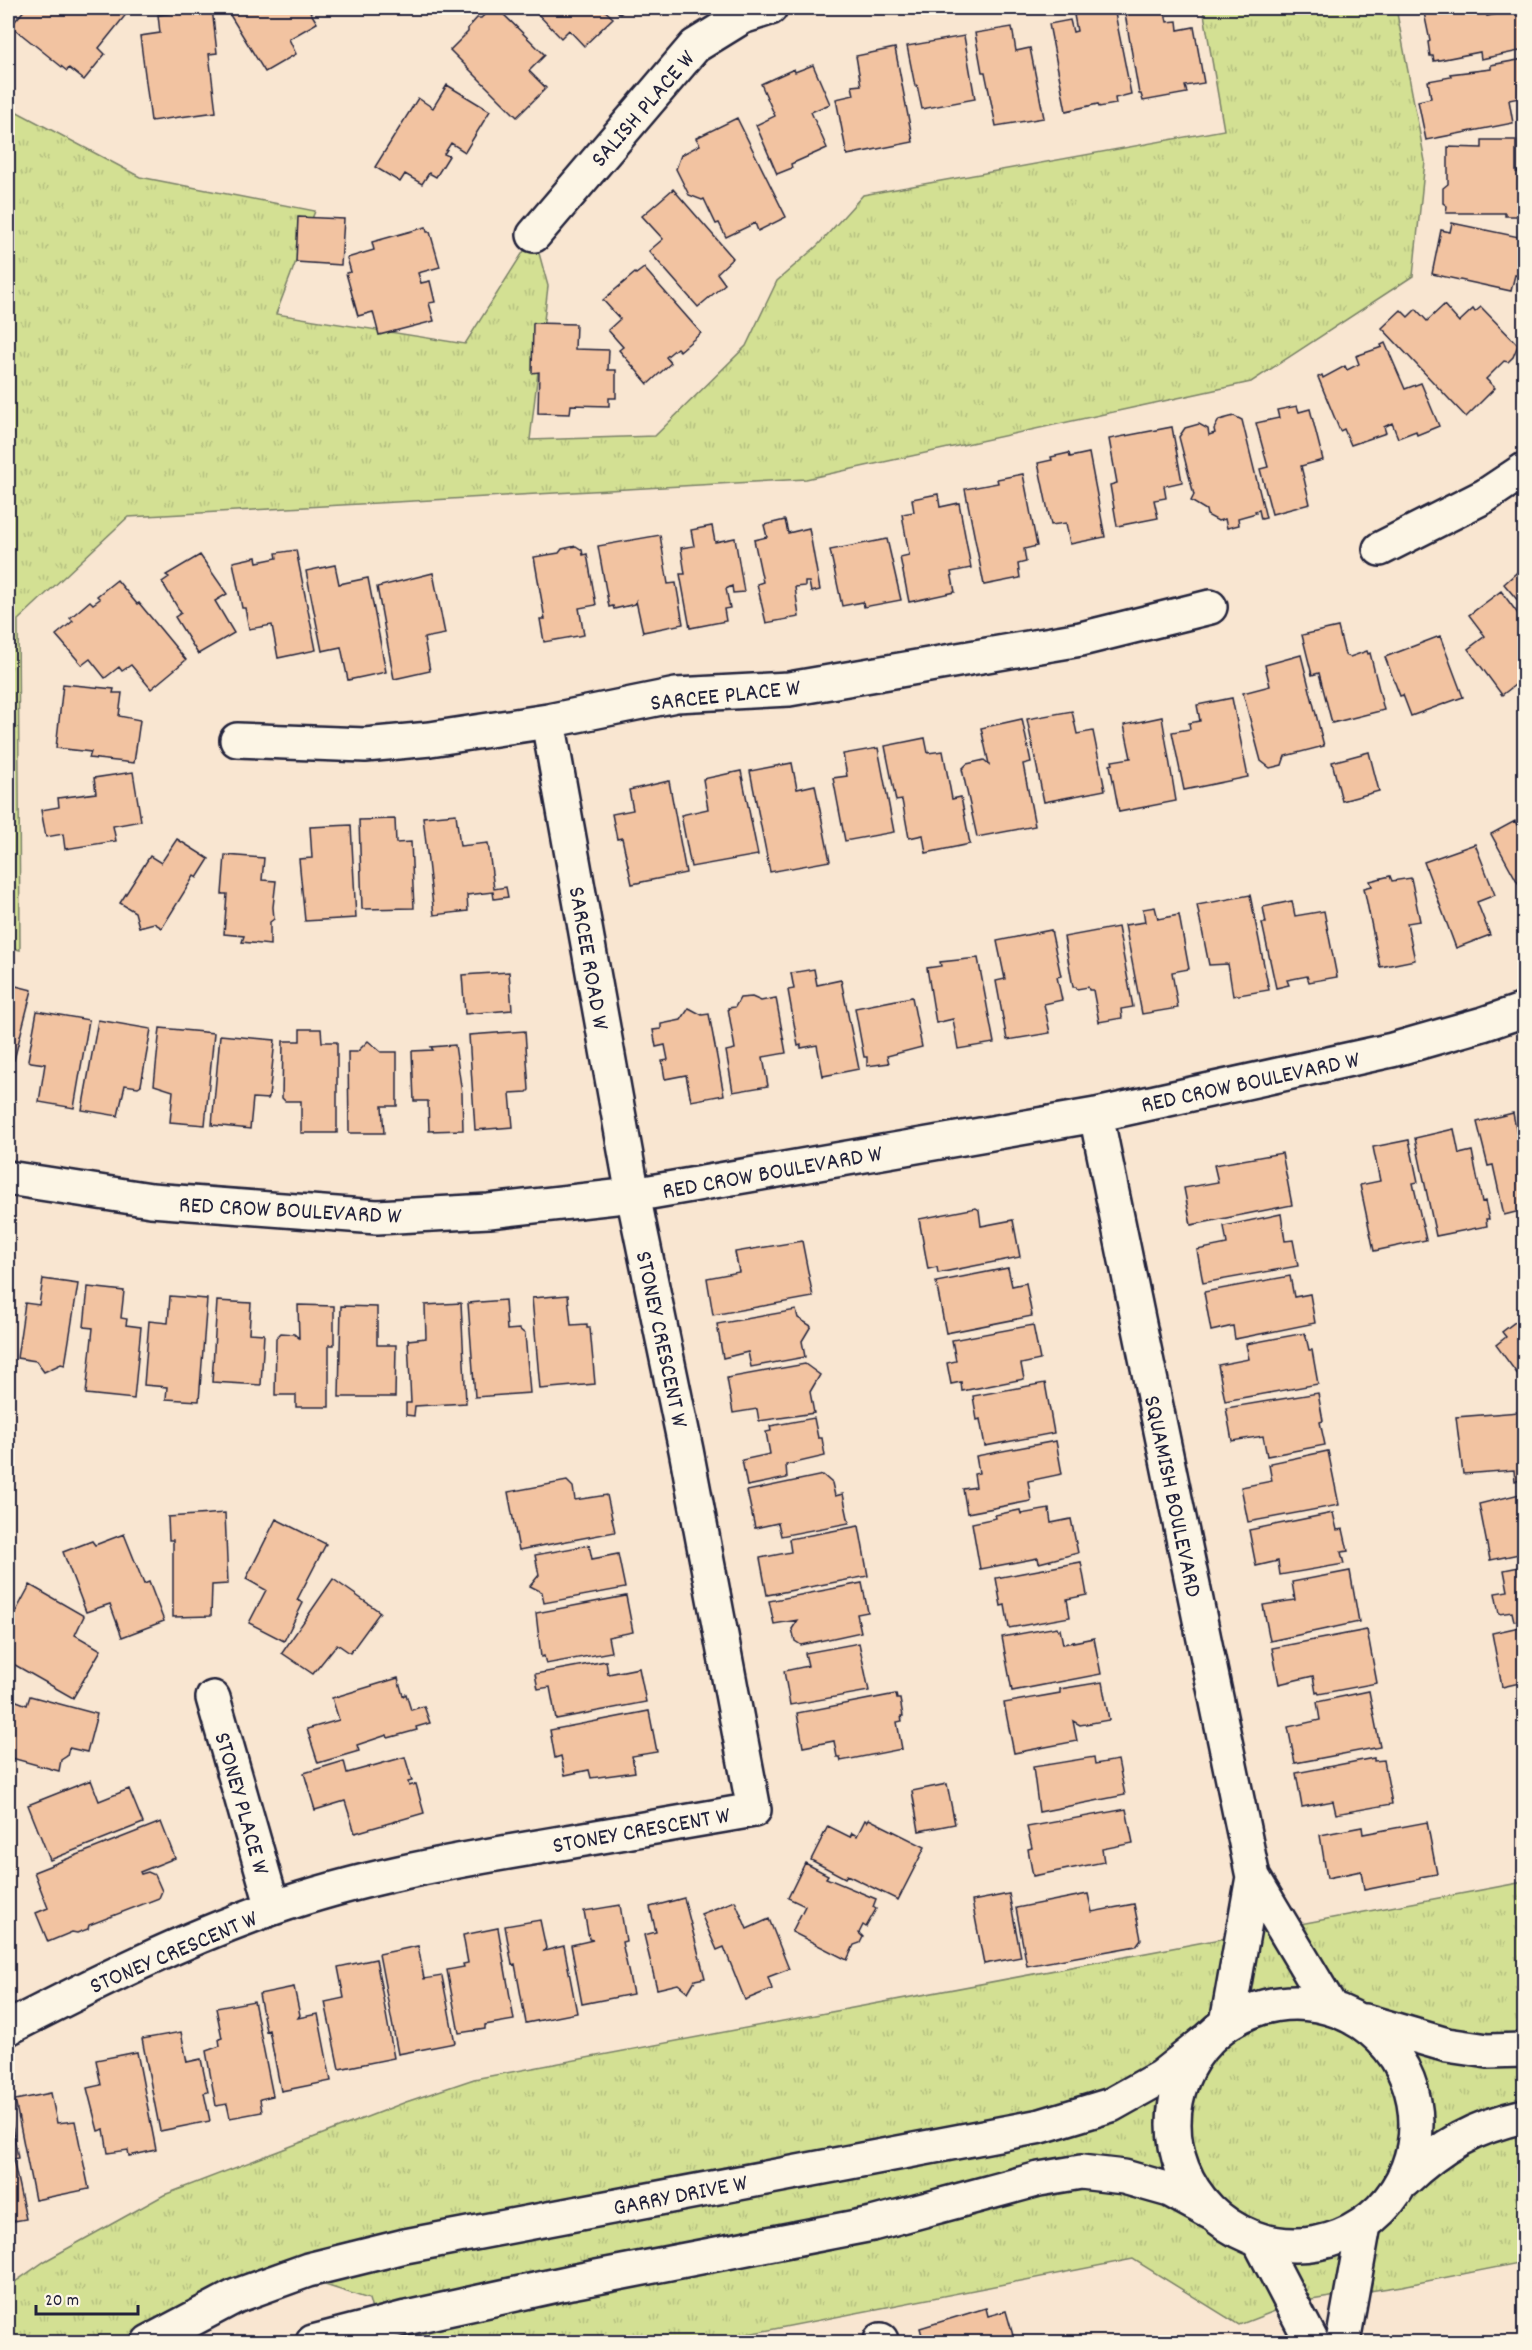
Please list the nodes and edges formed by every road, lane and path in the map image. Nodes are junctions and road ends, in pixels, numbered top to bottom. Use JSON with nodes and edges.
{"nodes":[{"id":1,"x":770,"y":8,"type":"edge"},
{"id":2,"x":534,"y":235,"type":"dead end"},
{"id":3,"x":1524,"y":470,"type":"edge"},
{"id":4,"x":1380,"y":549,"type":"dead end"},
{"id":5,"x":1210,"y":607,"type":"dead end"},
{"id":6,"x":548,"y":721,"type":"junction"},
{"id":7,"x":237,"y":740,"type":"dead end"},
{"id":8,"x":1524,"y":1010,"type":"edge"},
{"id":9,"x":1096,"y":1115,"type":"junction"},
{"id":10,"x":8,"y":1178,"type":"edge"},
{"id":11,"x":633,"y":1195,"type":"junction"},
{"id":12,"x":213,"y":1698,"type":"dead end"},
{"id":13,"x":1253,"y":1877,"type":"junction"},
{"id":14,"x":273,"y":1908,"type":"junction"},
{"id":15,"x":1344,"y":2013,"type":"junction"},
{"id":16,"x":8,"y":2028,"type":"edge"},
{"id":17,"x":1216,"y":2032,"type":"junction"},
{"id":18,"x":1524,"y":2050,"type":"edge"},
{"id":19,"x":1524,"y":2116,"type":"edge"},
{"id":20,"x":1401,"y":2185,"type":"junction"},
{"id":21,"x":1212,"y":2213,"type":"junction"},
{"id":22,"x":1364,"y":2224,"type":"junction"},
{"id":23,"x":1259,"y":2240,"type":"junction"},
{"id":24,"x":149,"y":2343,"type":"edge"},
{"id":25,"x":313,"y":2343,"type":"edge"},
{"id":26,"x":1312,"y":2343,"type":"edge"},
{"id":27,"x":1343,"y":2343,"type":"edge"}],
"edges":[{"from":1,"to":2,"type":"street","name":"SALISH PLACE W"},
{"from":3,"to":4,"type":"street"},
{"from":5,"to":6,"type":"street","name":"SARCEE PLACE W"},
{"from":6,"to":7,"type":"street","name":"SARCEE PLACE W"},
{"from":6,"to":11,"type":"street","name":"SARCEE ROAD W"},
{"from":8,"to":9,"type":"street","name":"RED CROW BOULEVARD W"},
{"from":9,"to":11,"type":"street","name":"RED CROW BOULEVARD W"},
{"from":9,"to":13,"type":"street","name":"SQUAMISH BOULEVARD"},
{"from":10,"to":11,"type":"street","name":"RED CROW BOULEVARD W"},
{"from":11,"to":14,"type":"street","name":"STONEY CRESCENT W"},
{"from":12,"to":14,"type":"street","name":"STONEY PLACE W"},
{"from":13,"to":15,"type":"street","name":"SQUAMISH BOULEVARD"},
{"from":13,"to":17,"type":"street","name":"SQUAMISH BOULEVARD"},
{"from":14,"to":16,"type":"street","name":"STONEY CRESCENT W"},
{"from":15,"to":17,"type":"street","name":"GARRY DRIVE W"},
{"from":15,"to":18,"type":"street"},
{"from":15,"to":20,"type":"street"},
{"from":17,"to":21,"type":"street"},
{"from":17,"to":24,"type":"street","name":"GARRY DRIVE W"},
{"from":19,"to":20,"type":"street"},
{"from":20,"to":22,"type":"street"},
{"from":21,"to":23,"type":"street"},
{"from":21,"to":25,"type":"street"},
{"from":22,"to":23,"type":"street"},
{"from":22,"to":27,"type":"street"},
{"from":23,"to":26,"type":"street"}]}
